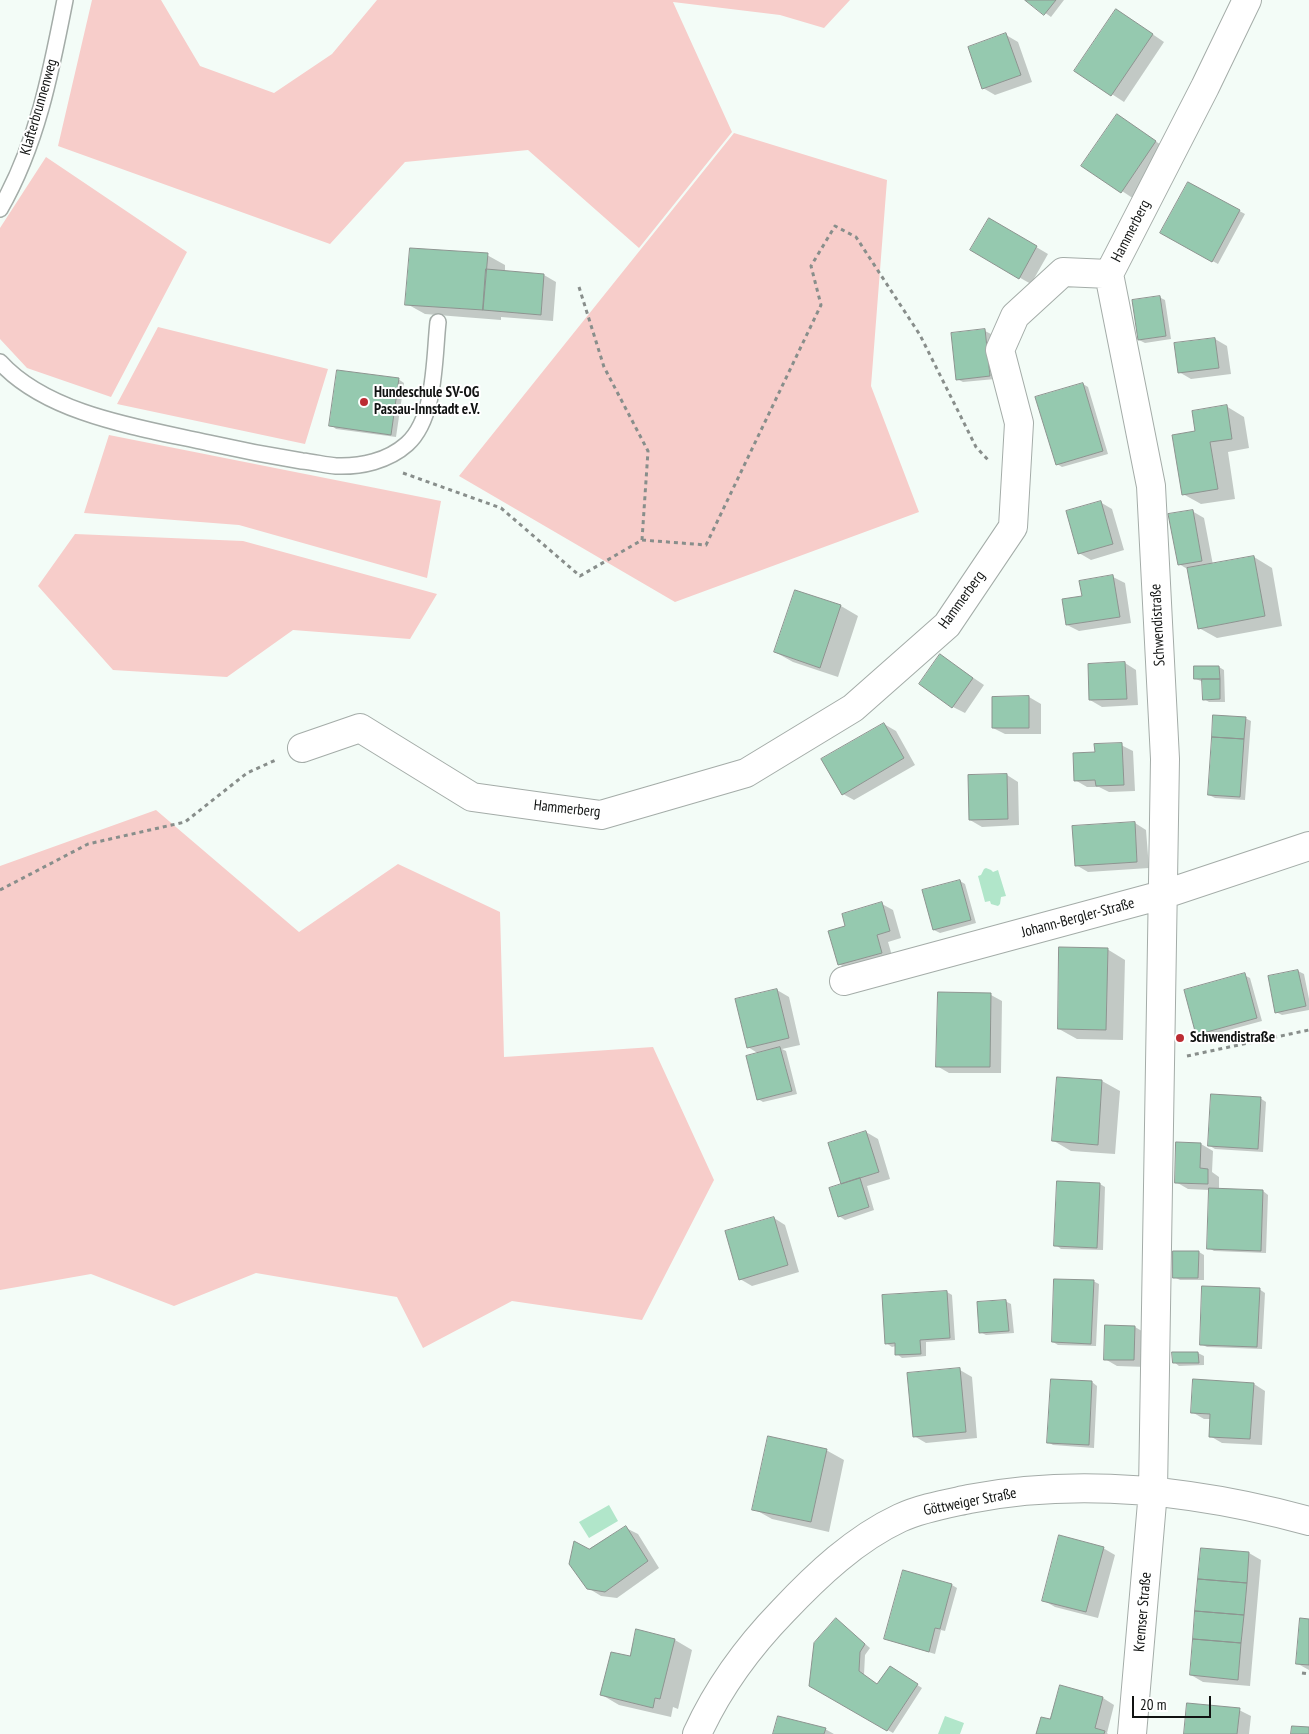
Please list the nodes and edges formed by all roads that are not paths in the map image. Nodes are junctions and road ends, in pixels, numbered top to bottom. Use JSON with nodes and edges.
{"nodes":[{"id":1,"x":65,"y":0,"type":"edge"},
{"id":2,"x":1247,"y":0,"type":"edge"},
{"id":3,"x":0,"y":209,"type":"edge"},
{"id":4,"x":1109,"y":274,"type":"junction"},
{"id":5,"x":438,"y":322,"type":"dead end"},
{"id":6,"x":0,"y":362,"type":"edge"},
{"id":7,"x":302,"y":748,"type":"road end"},
{"id":8,"x":1309,"y":846,"type":"edge"},
{"id":9,"x":1162,"y":895,"type":"junction"},
{"id":10,"x":844,"y":981,"type":"dead end"},
{"id":11,"x":1153,"y":1491,"type":"junction"},
{"id":12,"x":1309,"y":1521,"type":"edge"},
{"id":13,"x":697,"y":1734,"type":"edge"},
{"id":14,"x":1132,"y":1734,"type":"edge"}],
"edges":[{"from":1,"to":3,"type":"lane","name":"Klafterbrunnenweg"},
{"from":2,"to":4,"type":"street","name":"Hammerberg"},
{"from":4,"to":7,"type":"street","name":"Hammerberg"},
{"from":4,"to":9,"type":"street","name":"Schwendistraße"},
{"from":5,"to":6,"type":"lane"},
{"from":8,"to":9,"type":"street","name":"Johann-Bergler-Straße"},
{"from":9,"to":10,"type":"street","name":"Johann-Bergler-Straße"},
{"from":9,"to":11,"type":"street","name":"Schwendistraße"},
{"from":11,"to":12,"type":"street","name":"Göttweiger Straße"},
{"from":11,"to":13,"type":"street","name":"Göttweiger Straße"},
{"from":11,"to":14,"type":"street","name":"Kremser Straße"}]}
